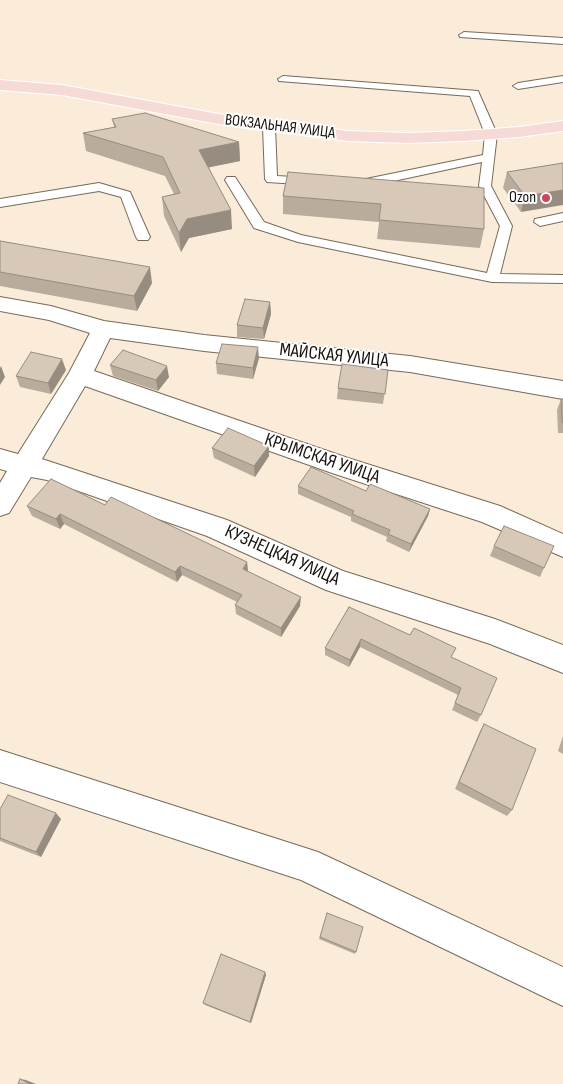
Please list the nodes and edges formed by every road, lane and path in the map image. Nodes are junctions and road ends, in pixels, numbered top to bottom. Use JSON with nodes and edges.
{"nodes":[{"id":1,"x":464,"y":35,"type":"dead end"},
{"id":2,"x":563,"y":41,"type":"edge"},
{"id":3,"x":563,"y":79,"type":"edge"},
{"id":4,"x":283,"y":80,"type":"dead end"},
{"id":5,"x":0,"y":85,"type":"edge"},
{"id":6,"x":518,"y":86,"type":"dead end"},
{"id":7,"x":563,"y":126,"type":"edge"},
{"id":8,"x":269,"y":127,"type":"junction"},
{"id":9,"x":491,"y":134,"type":"junction"},
{"id":10,"x":488,"y":157,"type":"junction"},
{"id":11,"x":231,"y":180,"type":"dead end"},
{"id":12,"x":320,"y":182,"type":"edge"},
{"id":13,"x":349,"y":184,"type":"edge"},
{"id":14,"x":0,"y":203,"type":"edge"},
{"id":15,"x":563,"y":217,"type":"edge"},
{"id":16,"x":540,"y":222,"type":"dead end"},
{"id":17,"x":143,"y":237,"type":"dead end"},
{"id":18,"x":492,"y":278,"type":"junction"},
{"id":19,"x":563,"y":279,"type":"edge"},
{"id":20,"x":0,"y":304,"type":"edge"},
{"id":21,"x":103,"y":329,"type":"junction"},
{"id":22,"x":80,"y":375,"type":"junction"},
{"id":23,"x":563,"y":390,"type":"edge"},
{"id":24,"x":12,"y":462,"type":"edge"},
{"id":25,"x":0,"y":505,"type":"edge"},
{"id":26,"x":563,"y":546,"type":"edge"},
{"id":27,"x":563,"y":659,"type":"edge"},
{"id":28,"x":0,"y":766,"type":"edge"},
{"id":29,"x":563,"y":987,"type":"edge"}],
"edges":[{"from":1,"to":2,"type":"lane"},
{"from":3,"to":6,"type":"lane"},
{"from":4,"to":9,"type":"lane"},
{"from":5,"to":8,"type":"main road","name":"ВОКЗАЛЬНАЯ УЛИЦА"},
{"from":7,"to":9,"type":"main road","name":"ВОКЗАЛЬНАЯ УЛИЦА"},
{"from":8,"to":9,"type":"main road","name":"ВОКЗАЛЬНАЯ УЛИЦА"},
{"from":8,"to":12,"type":"lane"},
{"from":9,"to":10,"type":"lane"},
{"from":10,"to":13,"type":"lane"},
{"from":10,"to":18,"type":"lane"},
{"from":11,"to":18,"type":"lane"},
{"from":14,"to":17,"type":"lane"},
{"from":15,"to":16,"type":"lane"},
{"from":18,"to":19,"type":"lane"},
{"from":20,"to":21,"type":"street","name":"МАЙСКАЯ УЛИЦА"},
{"from":21,"to":22,"type":"street"},
{"from":21,"to":23,"type":"street","name":"МАЙСКАЯ УЛИЦА"},
{"from":22,"to":24,"type":"street"},
{"from":22,"to":26,"type":"street","name":"КРЫМСКАЯ УЛИЦА"},
{"from":24,"to":25,"type":"street"},
{"from":24,"to":27,"type":"street","name":"КУЗНЕЦКАЯ УЛИЦА"},
{"from":28,"to":29,"type":"street"}]}
